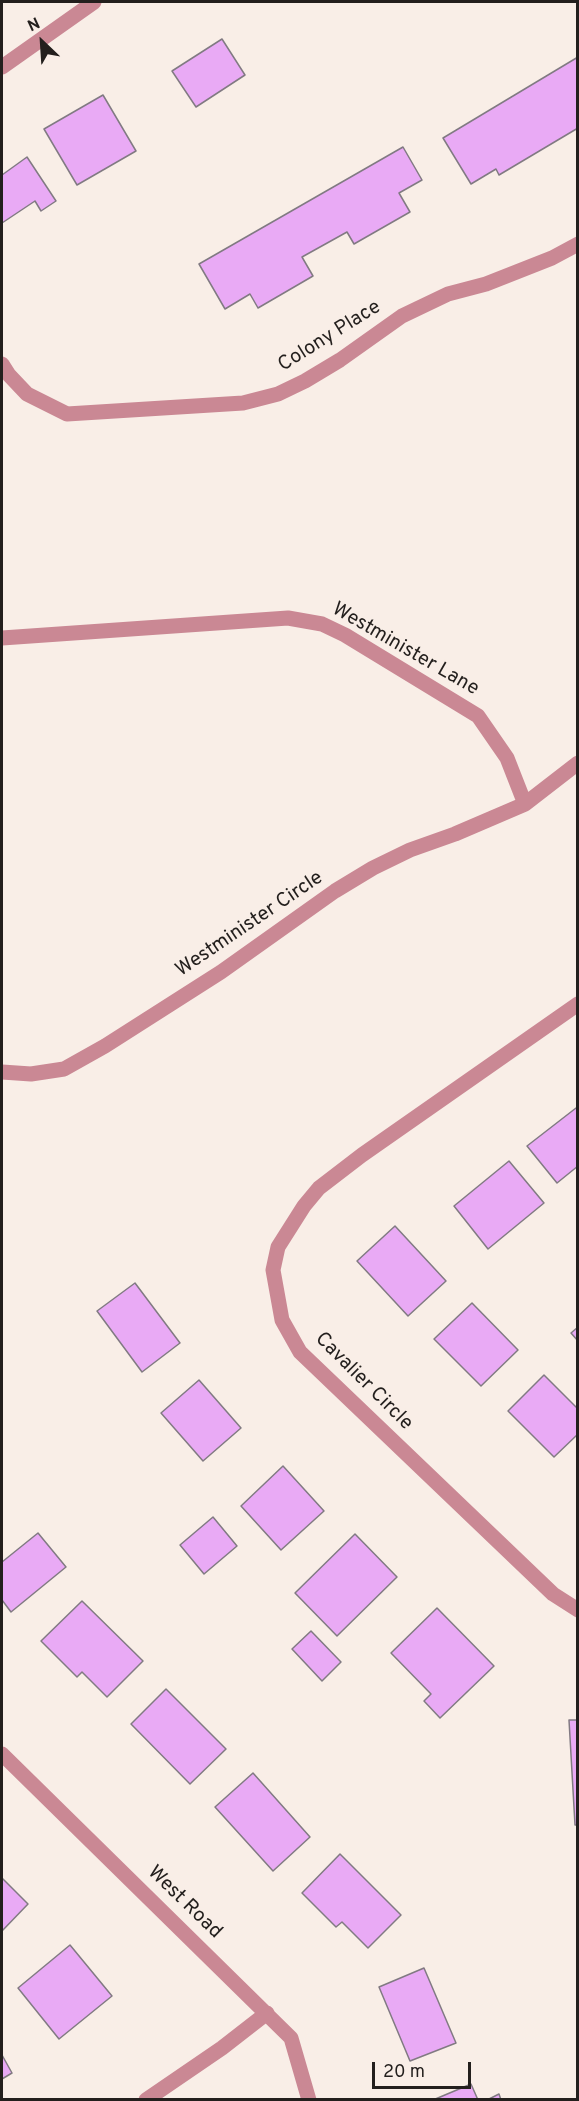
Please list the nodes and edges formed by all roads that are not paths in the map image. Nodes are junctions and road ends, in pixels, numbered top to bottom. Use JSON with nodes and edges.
{"nodes":[{"id":1,"x":94,"y":2,"type":"edge"},
{"id":2,"x":2,"y":67,"type":"edge"},
{"id":3,"x":578,"y":244,"type":"edge"},
{"id":4,"x":2,"y":364,"type":"edge"},
{"id":5,"x":2,"y":638,"type":"edge"},
{"id":6,"x":578,"y":763,"type":"edge"},
{"id":7,"x":525,"y":804,"type":"junction"},
{"id":8,"x":578,"y":1004,"type":"edge"},
{"id":9,"x":2,"y":1072,"type":"edge"},
{"id":10,"x":578,"y":1610,"type":"edge"},
{"id":11,"x":2,"y":1754,"type":"edge"},
{"id":12,"x":267,"y":2013,"type":"junction"},
{"id":13,"x":147,"y":2100,"type":"edge"},
{"id":14,"x":309,"y":2100,"type":"edge"}],
"edges":[{"from":1,"to":2,"type":"street"},
{"from":3,"to":4,"type":"street","name":"Colony Place"},
{"from":5,"to":7,"type":"street","name":"Westminister Lane"},
{"from":6,"to":7,"type":"street"},
{"from":7,"to":9,"type":"street","name":"Westminister Circle"},
{"from":8,"to":10,"type":"street","name":"Cavalier Circle"},
{"from":11,"to":12,"type":"street","name":"West Road"},
{"from":12,"to":13,"type":"street"},
{"from":12,"to":14,"type":"street","name":"West Road"}]}
